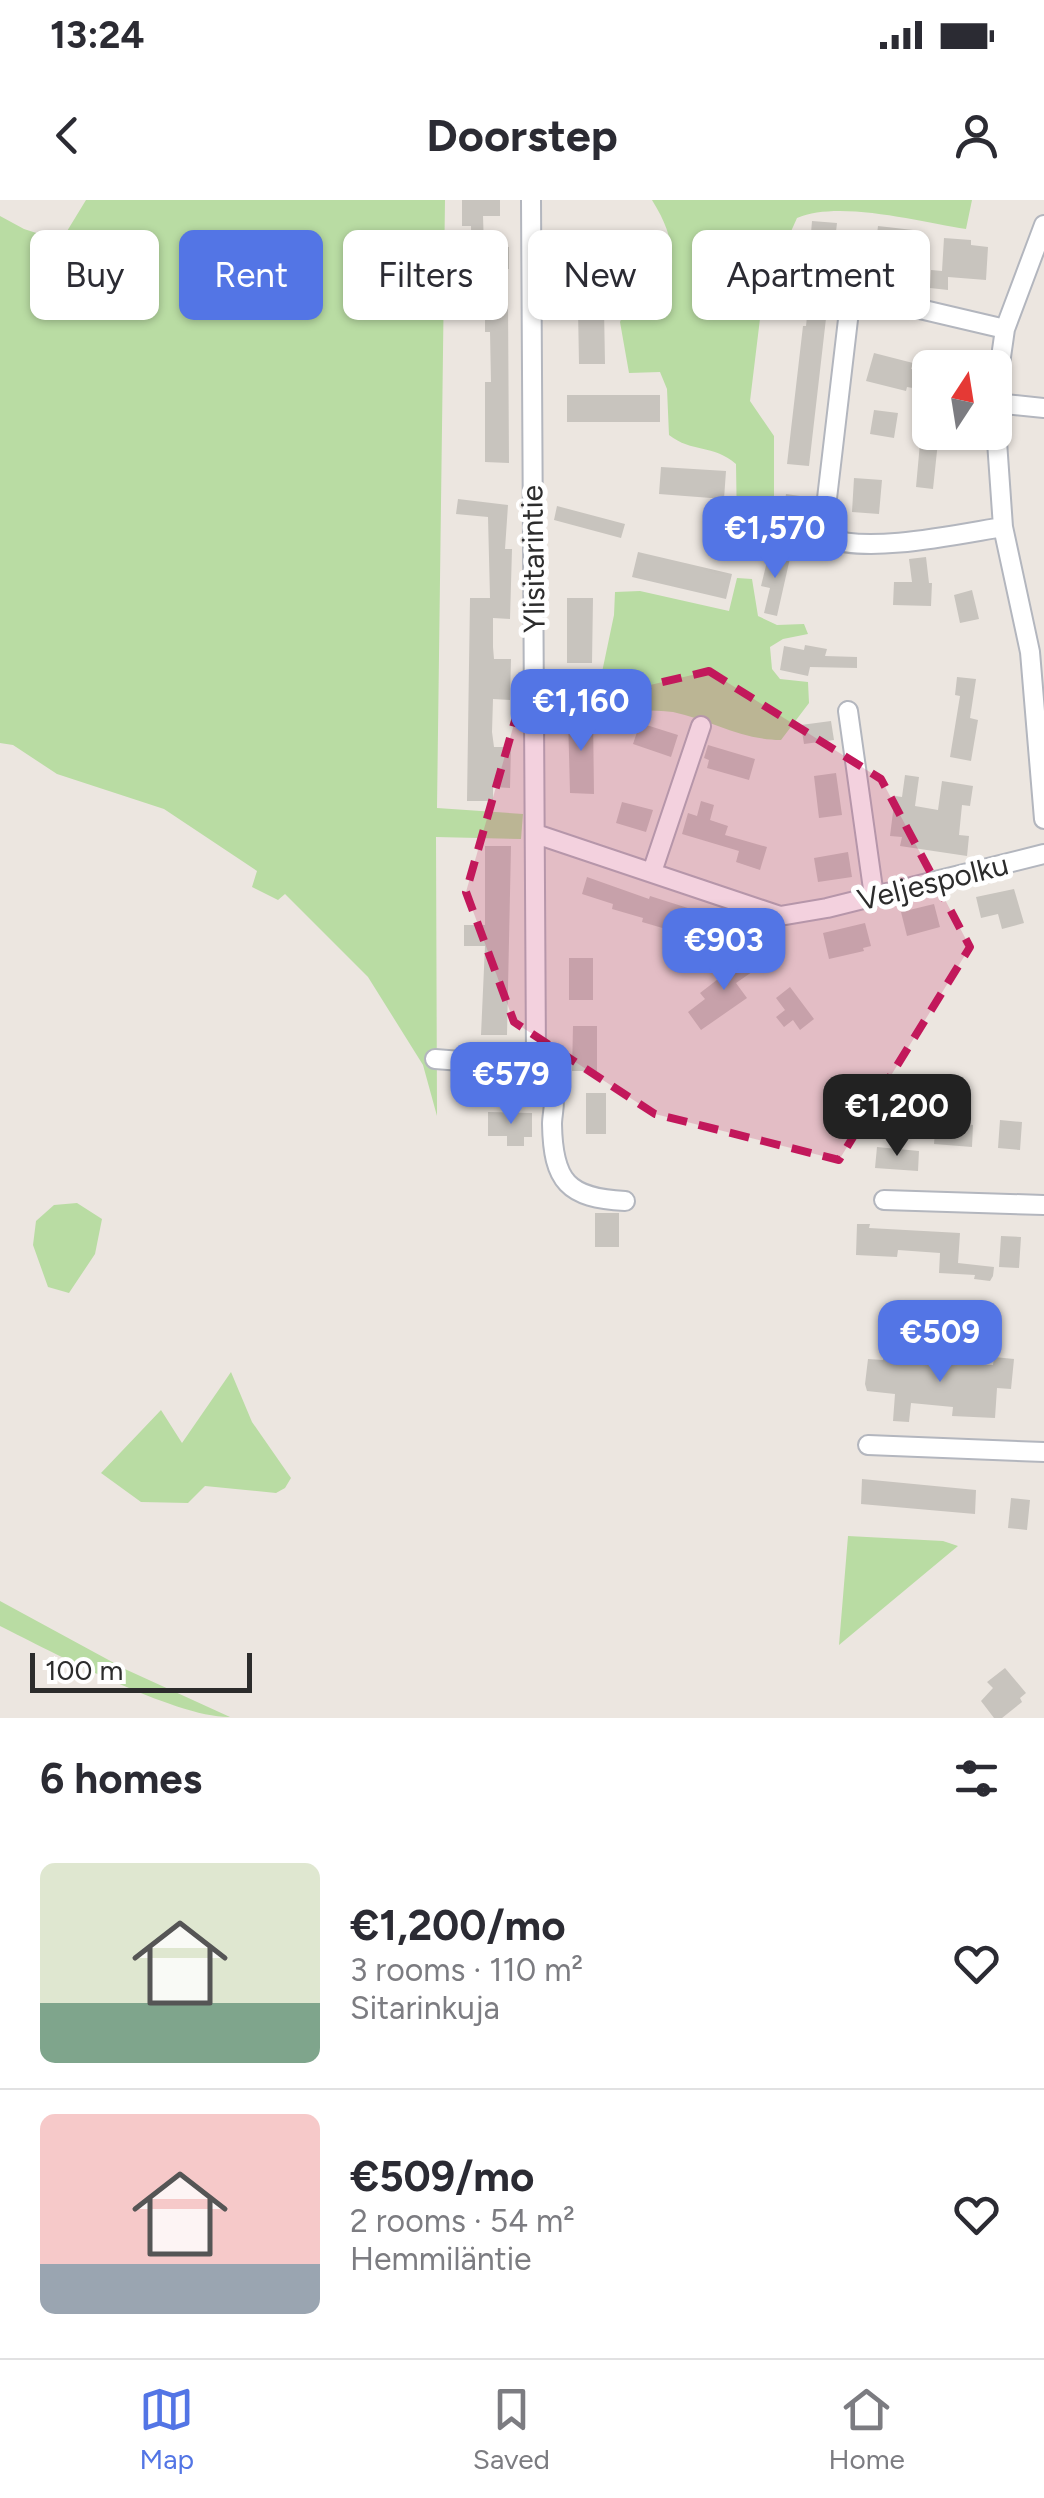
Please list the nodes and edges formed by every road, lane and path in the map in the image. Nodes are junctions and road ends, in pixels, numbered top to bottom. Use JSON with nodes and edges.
{"nodes":[{"id":1,"x":531,"y":200,"type":"edge"},
{"id":2,"x":1044,"y":225,"type":"edge"},
{"id":3,"x":1005,"y":328,"type":"junction"},
{"id":4,"x":1002,"y":350,"type":"edge"},
{"id":5,"x":1012,"y":403,"type":"edge"},
{"id":6,"x":1044,"y":408,"type":"edge"},
{"id":7,"x":998,"y":450,"type":"edge"},
{"id":8,"x":1003,"y":527,"type":"junction"},
{"id":9,"x":848,"y":711,"type":"dead end"},
{"id":10,"x":700,"y":726,"type":"dead end"},
{"id":11,"x":1044,"y":820,"type":"edge"},
{"id":12,"x":536,"y":834,"type":"junction"},
{"id":13,"x":1044,"y":854,"type":"edge"},
{"id":14,"x":652,"y":872,"type":"junction"},
{"id":15,"x":874,"y":896,"type":"junction"},
{"id":16,"x":536,"y":1058,"type":"junction"},
{"id":17,"x":435,"y":1059,"type":"dead end"},
{"id":18,"x":884,"y":1200,"type":"dead end"},
{"id":19,"x":625,"y":1202,"type":"dead end"},
{"id":20,"x":1044,"y":1205,"type":"edge"},
{"id":21,"x":868,"y":1444,"type":"dead end"},
{"id":22,"x":1044,"y":1452,"type":"edge"}],
"edges":[{"from":1,"to":12,"type":"street","name":"Ylisitarintie"},
{"from":2,"to":3,"type":"street"},
{"from":3,"to":4,"type":"street"},
{"from":3,"to":8,"type":"street"},
{"from":5,"to":6,"type":"street"},
{"from":7,"to":8,"type":"street"},
{"from":8,"to":11,"type":"street"},
{"from":9,"to":15,"type":"street"},
{"from":10,"to":14,"type":"street"},
{"from":12,"to":14,"type":"street","name":"Veljespolku"},
{"from":12,"to":16,"type":"street","name":"Ylisitarintie"},
{"from":13,"to":15,"type":"street","name":"Veljespolku"},
{"from":14,"to":15,"type":"street","name":"Veljespolku"},
{"from":16,"to":17,"type":"street"},
{"from":16,"to":19,"type":"street","name":"Ylisitarintie"},
{"from":18,"to":20,"type":"street"},
{"from":21,"to":22,"type":"street"}]}
